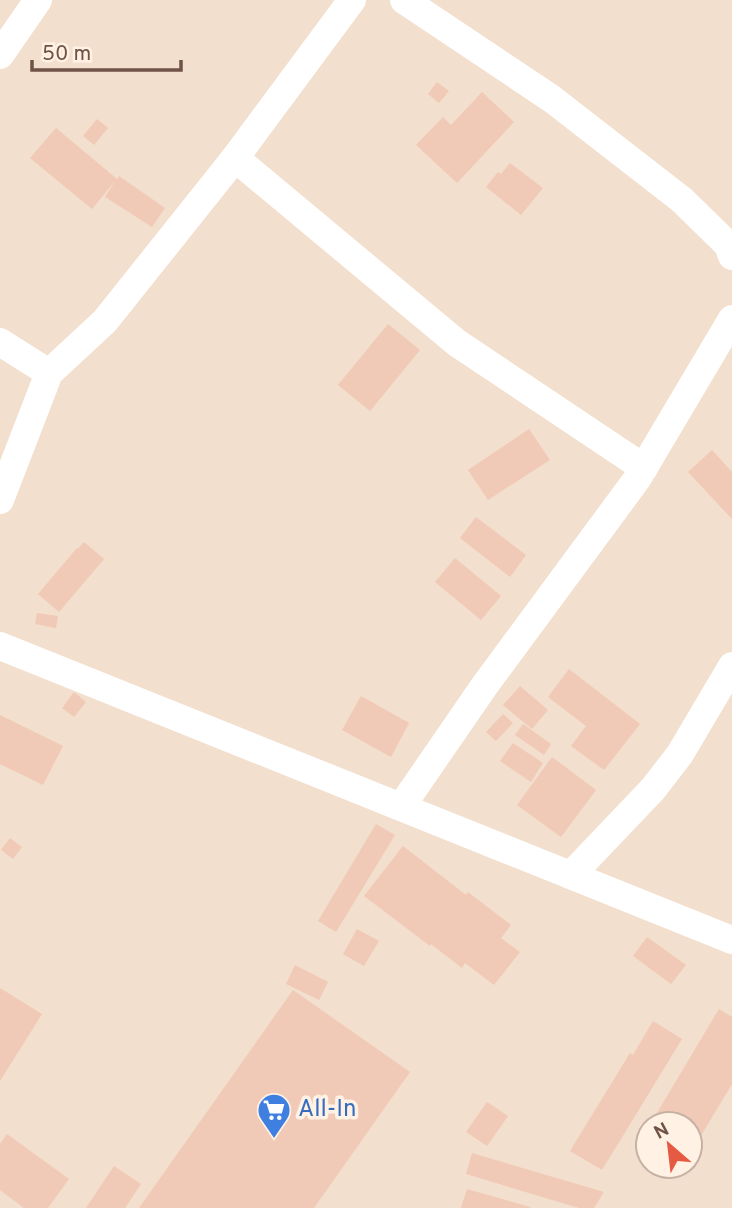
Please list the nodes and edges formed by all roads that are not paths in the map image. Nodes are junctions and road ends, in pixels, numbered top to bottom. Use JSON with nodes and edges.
{"nodes":[{"id":1,"x":38,"y":0,"type":"edge"},
{"id":2,"x":352,"y":0,"type":"edge"},
{"id":3,"x":404,"y":0,"type":"edge"},
{"id":4,"x":0,"y":55,"type":"edge"},
{"id":5,"x":235,"y":158,"type":"junction"},
{"id":6,"x":732,"y":256,"type":"edge"},
{"id":7,"x":732,"y":319,"type":"edge"},
{"id":8,"x":0,"y":342,"type":"edge"},
{"id":9,"x":49,"y":373,"type":"junction"},
{"id":10,"x":644,"y":468,"type":"junction"},
{"id":11,"x":0,"y":500,"type":"edge"},
{"id":12,"x":0,"y":646,"type":"edge"},
{"id":13,"x":732,"y":666,"type":"edge"},
{"id":14,"x":401,"y":807,"type":"junction"},
{"id":15,"x":571,"y":875,"type":"junction"},
{"id":16,"x":732,"y":940,"type":"edge"}],
"edges":[{"from":1,"to":4,"type":"street"},
{"from":2,"to":5,"type":"street"},
{"from":3,"to":6,"type":"street"},
{"from":5,"to":9,"type":"street"},
{"from":5,"to":10,"type":"street"},
{"from":7,"to":10,"type":"street"},
{"from":8,"to":9,"type":"street"},
{"from":9,"to":11,"type":"street"},
{"from":10,"to":14,"type":"street"},
{"from":12,"to":14,"type":"street"},
{"from":13,"to":15,"type":"street"},
{"from":14,"to":15,"type":"street"},
{"from":15,"to":16,"type":"street"}]}
